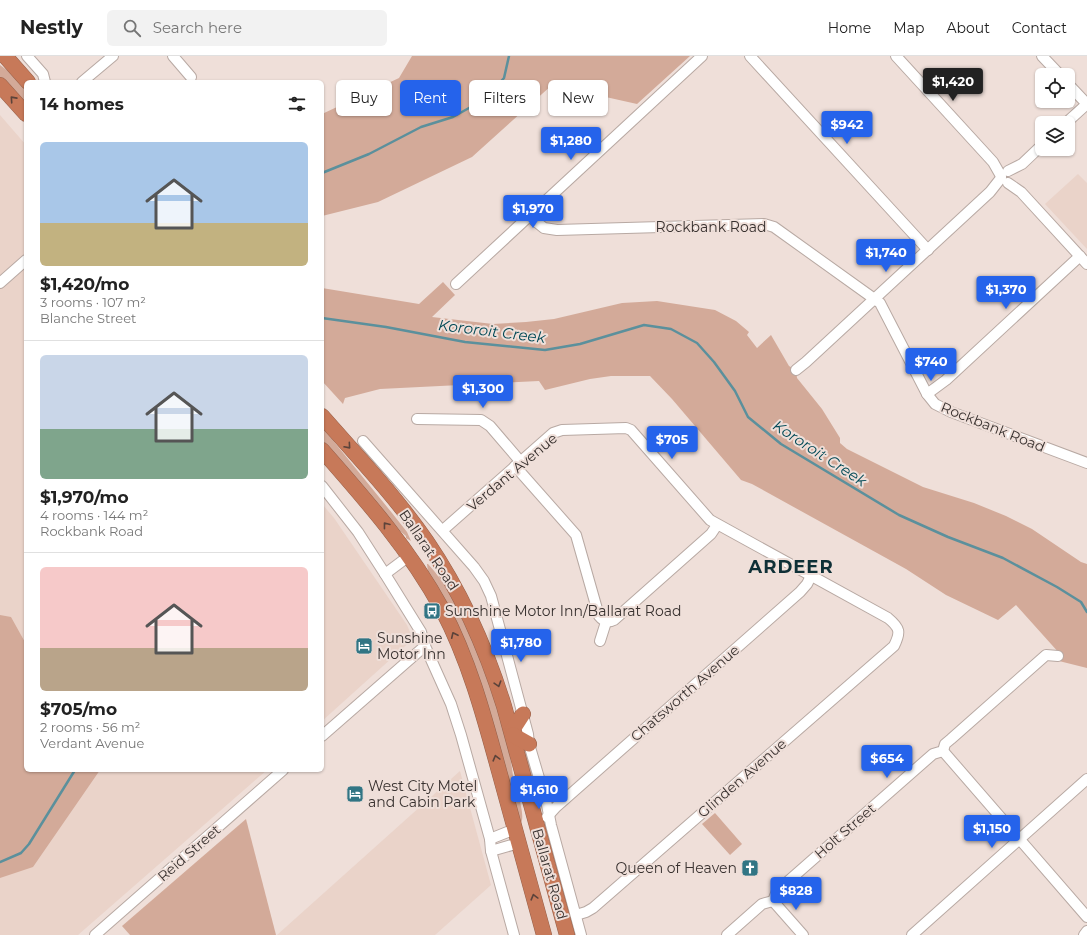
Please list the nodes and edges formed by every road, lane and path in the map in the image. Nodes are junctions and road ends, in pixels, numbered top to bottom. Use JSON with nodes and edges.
{"nodes":[{"id":1,"x":5,"y":56,"type":"edge"},
{"id":2,"x":27,"y":56,"type":"edge"},
{"id":3,"x":113,"y":56,"type":"edge"},
{"id":4,"x":173,"y":56,"type":"edge"},
{"id":5,"x":702,"y":56,"type":"edge"},
{"id":6,"x":750,"y":56,"type":"edge"},
{"id":7,"x":896,"y":56,"type":"edge"},
{"id":8,"x":1042,"y":56,"type":"edge"},
{"id":9,"x":1053,"y":68,"type":"edge"},
{"id":10,"x":191,"y":77,"type":"dead end"},
{"id":11,"x":26,"y":80,"type":"edge"},
{"id":12,"x":44,"y":80,"type":"edge"},
{"id":13,"x":84,"y":80,"type":"edge"},
{"id":14,"x":0,"y":85,"type":"edge"},
{"id":15,"x":1075,"y":93,"type":"edge"},
{"id":16,"x":1086,"y":106,"type":"edge"},
{"id":17,"x":24,"y":112,"type":"edge"},
{"id":18,"x":1074,"y":116,"type":"edge"},
{"id":19,"x":1035,"y":152,"type":"edge"},
{"id":20,"x":1007,"y":177,"type":"junction"},
{"id":21,"x":531,"y":214,"type":"junction"},
{"id":22,"x":928,"y":250,"type":"junction"},
{"id":23,"x":1084,"y":260,"type":"edge"},
{"id":24,"x":24,"y":262,"type":"edge"},
{"id":25,"x":0,"y":283,"type":"edge"},
{"id":26,"x":456,"y":284,"type":"dead end"},
{"id":27,"x":874,"y":299,"type":"junction"},
{"id":28,"x":796,"y":370,"type":"dead end"},
{"id":29,"x":929,"y":396,"type":"junction"},
{"id":30,"x":324,"y":418,"type":"edge"},
{"id":31,"x":417,"y":419,"type":"dead end"},
{"id":32,"x":363,"y":441,"type":"dead end"},
{"id":33,"x":324,"y":452,"type":"edge"},
{"id":34,"x":1087,"y":463,"type":"edge"},
{"id":35,"x":518,"y":464,"type":"junction"},
{"id":36,"x":324,"y":489,"type":"edge"},
{"id":37,"x":717,"y":525,"type":"junction"},
{"id":38,"x":443,"y":530,"type":"junction"},
{"id":39,"x":427,"y":542,"type":"junction"},
{"id":40,"x":409,"y":556,"type":"junction"},
{"id":41,"x":386,"y":574,"type":"junction"},
{"id":42,"x":810,"y":576,"type":"junction"},
{"id":43,"x":606,"y":622,"type":"junction"},
{"id":44,"x":899,"y":631,"type":"joint"},
{"id":45,"x":600,"y":641,"type":"dead end"},
{"id":46,"x":425,"y":646,"type":"junction"},
{"id":47,"x":1058,"y":656,"type":"dead end"},
{"id":48,"x":523,"y":714,"type":"junction"},
{"id":49,"x":512,"y":733,"type":"junction"},
{"id":50,"x":324,"y":734,"type":"edge"},
{"id":51,"x":529,"y":744,"type":"junction"},
{"id":52,"x":943,"y":751,"type":"junction"},
{"id":53,"x":281,"y":772,"type":"edge"},
{"id":54,"x":1087,"y":779,"type":"edge"},
{"id":55,"x":551,"y":810,"type":"junction"},
{"id":56,"x":536,"y":823,"type":"junction"},
{"id":57,"x":517,"y":836,"type":"junction"},
{"id":58,"x":490,"y":839,"type":"junction"},
{"id":59,"x":1020,"y":839,"type":"junction"},
{"id":60,"x":491,"y":851,"type":"junction"},
{"id":61,"x":773,"y":901,"type":"junction"},
{"id":62,"x":576,"y":915,"type":"junction"},
{"id":63,"x":1087,"y":917,"type":"edge"},
{"id":64,"x":1087,"y":931,"type":"edge"},
{"id":65,"x":95,"y":935,"type":"edge"},
{"id":66,"x":514,"y":935,"type":"edge"},
{"id":67,"x":544,"y":935,"type":"edge"},
{"id":68,"x":567,"y":935,"type":"edge"},
{"id":69,"x":581,"y":935,"type":"edge"},
{"id":70,"x":727,"y":935,"type":"edge"},
{"id":71,"x":803,"y":935,"type":"edge"},
{"id":72,"x":912,"y":935,"type":"edge"},
{"id":73,"x":1084,"y":935,"type":"edge"}],
"edges":[{"from":1,"to":11,"type":"highway"},
{"from":2,"to":12,"type":"street"},
{"from":3,"to":13,"type":"street"},
{"from":4,"to":10,"type":"street"},
{"from":5,"to":21,"type":"street"},
{"from":6,"to":22,"type":"street"},
{"from":7,"to":20,"type":"street"},
{"from":8,"to":9,"type":"street"},
{"from":17,"to":14,"type":"highway","one_way":true},
{"from":15,"to":16,"type":"street"},
{"from":16,"to":18,"type":"street"},
{"from":19,"to":20,"type":"street"},
{"from":20,"to":22,"type":"street"},
{"from":20,"to":23,"type":"street"},
{"from":21,"to":26,"type":"street"},
{"from":21,"to":27,"type":"street","name":"Rockbank Road"},
{"from":22,"to":27,"type":"street"},
{"from":23,"to":29,"type":"street"},
{"from":24,"to":25,"type":"street"},
{"from":27,"to":28,"type":"street"},
{"from":27,"to":29,"type":"street","name":"Rockbank Road"},
{"from":29,"to":34,"type":"street","name":"Rockbank Road"},
{"from":30,"to":39,"type":"highway","name":"Ballarat Road","one_way":true},
{"from":31,"to":35,"type":"street"},
{"from":32,"to":38,"type":"street","name":"Ballarat Road"},
{"from":40,"to":33,"type":"highway","name":"Ballarat Road","one_way":true},
{"from":35,"to":37,"type":"street","name":"Verdant Avenue"},
{"from":35,"to":38,"type":"street","name":"Verdant Avenue"},
{"from":35,"to":43,"type":"street"},
{"from":36,"to":41,"type":"street"},
{"from":37,"to":42,"type":"street","name":"Verdant Avenue"},
{"from":37,"to":43,"type":"street"},
{"from":38,"to":48,"type":"street","name":"Ballarat Road"},
{"from":39,"to":40,"type":"highway"},
{"from":39,"to":49,"type":"highway","name":"Ballarat Road","one_way":true},
{"from":40,"to":41,"type":"street"},
{"from":57,"to":40,"type":"highway","name":"Ballarat Road","one_way":true},
{"from":41,"to":46,"type":"street"},
{"from":42,"to":44,"type":"street","name":"Verdant Avenue"},
{"from":42,"to":55,"type":"street","name":"Chatsworth Avenue"},
{"from":43,"to":45,"type":"street"},
{"from":44,"to":62,"type":"street","name":"Glinden Avenue"},
{"from":46,"to":50,"type":"street"},
{"from":46,"to":58,"type":"street"},
{"from":47,"to":52,"type":"street","name":"Holt Street"},
{"from":48,"to":49,"type":"highway"},
{"from":48,"to":51,"type":"street","name":"Ballarat Road"},
{"from":49,"to":51,"type":"highway"},
{"from":49,"to":56,"type":"highway","name":"Ballarat Road"},
{"from":51,"to":55,"type":"street","name":"Ballarat Road"},
{"from":52,"to":59,"type":"street"},
{"from":52,"to":61,"type":"street","name":"Holt Street"},
{"from":53,"to":65,"type":"street","name":"Reid Street"},
{"from":54,"to":59,"type":"street"},
{"from":55,"to":56,"type":"street","name":"Chatsworth Avenue"},
{"from":55,"to":62,"type":"street","name":"Ballarat Road"},
{"from":56,"to":57,"type":"highway"},
{"from":56,"to":68,"type":"highway","name":"Ballarat Road"},
{"from":57,"to":58,"type":"street"},
{"from":57,"to":60,"type":"street"},
{"from":67,"to":57,"type":"highway","name":"Ballarat Road","one_way":true},
{"from":58,"to":60,"type":"street"},
{"from":59,"to":63,"type":"street"},
{"from":59,"to":72,"type":"street"},
{"from":60,"to":66,"type":"street"},
{"from":61,"to":70,"type":"street","name":"Holt Street"},
{"from":61,"to":71,"type":"street"},
{"from":62,"to":69,"type":"street","name":"Ballarat Road"},
{"from":64,"to":73,"type":"street"}]}
